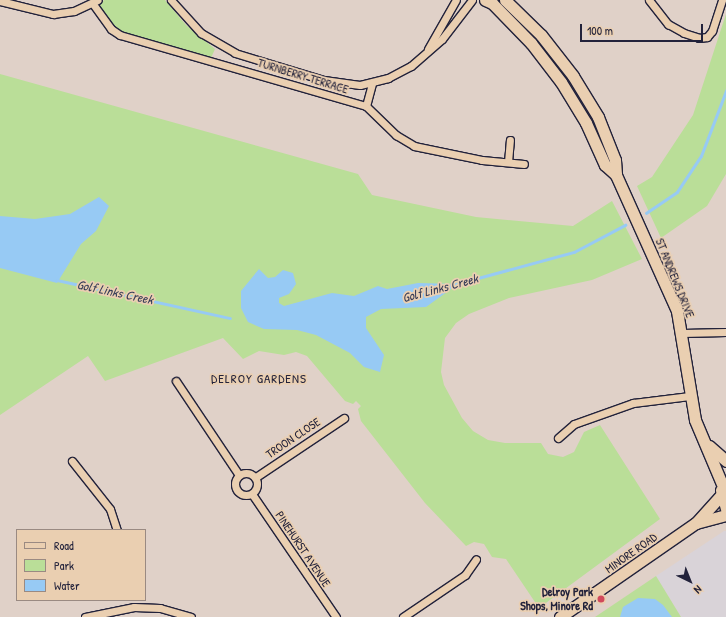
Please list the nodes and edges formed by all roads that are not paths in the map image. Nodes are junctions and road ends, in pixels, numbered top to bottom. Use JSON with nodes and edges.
{"nodes":[{"id":1,"x":171,"y":0,"type":"edge"},
{"id":2,"x":456,"y":0,"type":"edge"},
{"id":3,"x":472,"y":0,"type":"edge"},
{"id":4,"x":485,"y":0,"type":"edge"},
{"id":5,"x":505,"y":0,"type":"edge"},
{"id":6,"x":649,"y":0,"type":"edge"},
{"id":7,"x":722,"y":0,"type":"edge"},
{"id":8,"x":0,"y":1,"type":"edge"},
{"id":9,"x":95,"y":2,"type":"edge"},
{"id":10,"x":427,"y":51,"type":"junction"},
{"id":11,"x":372,"y":83,"type":"junction"},
{"id":12,"x":366,"y":106,"type":"junction"},
{"id":13,"x":510,"y":140,"type":"dead end"},
{"id":14,"x":508,"y":162,"type":"junction"},
{"id":15,"x":524,"y":164,"type":"dead end"},
{"id":16,"x":616,"y":175,"type":"junction"},
{"id":17,"x":726,"y":332,"type":"edge"},
{"id":18,"x":682,"y":333,"type":"junction"},
{"id":19,"x":176,"y":381,"type":"dead end"},
{"id":20,"x":690,"y":396,"type":"junction"},
{"id":21,"x":344,"y":418,"type":"dead end"},
{"id":22,"x":558,"y":438,"type":"dead end"},
{"id":23,"x":705,"y":442,"type":"junction"},
{"id":24,"x":72,"y":461,"type":"dead end"},
{"id":25,"x":726,"y":461,"type":"edge"},
{"id":26,"x":239,"y":475,"type":"junction"},
{"id":27,"x":256,"y":477,"type":"junction"},
{"id":28,"x":723,"y":486,"type":"edge"},
{"id":29,"x":252,"y":494,"type":"junction"},
{"id":30,"x":726,"y":509,"type":"edge"},
{"id":31,"x":726,"y":515,"type":"edge"},
{"id":32,"x":696,"y":523,"type":"junction"},
{"id":33,"x":117,"y":529,"type":"edge"},
{"id":34,"x":476,"y":559,"type":"dead end"},
{"id":35,"x":133,"y":603,"type":"edge"},
{"id":36,"x":86,"y":617,"type":"edge"},
{"id":37,"x":190,"y":617,"type":"edge"},
{"id":38,"x":336,"y":617,"type":"edge"},
{"id":39,"x":403,"y":617,"type":"edge"},
{"id":40,"x":560,"y":617,"type":"edge"}],
"edges":[{"from":1,"to":11,"type":"street"},
{"from":2,"to":10,"type":"street"},
{"from":3,"to":10,"type":"street"},
{"from":4,"to":16,"type":"street","name":"ST ANDREWS DRIVE"},
{"from":5,"to":16,"type":"street","name":"ST ANDREWS DRIVE"},
{"from":6,"to":7,"type":"street"},
{"from":8,"to":9,"type":"street"},
{"from":9,"to":12,"type":"street","name":"TURNBERRY TERRACE"},
{"from":10,"to":11,"type":"street"},
{"from":11,"to":12,"type":"street"},
{"from":12,"to":14,"type":"street","name":"TURNBERRY TERRACE"},
{"from":13,"to":14,"type":"street"},
{"from":14,"to":15,"type":"street","name":"TURNBERRY TERRACE"},
{"from":16,"to":18,"type":"street","name":"ST ANDREWS DRIVE"},
{"from":17,"to":18,"type":"street"},
{"from":18,"to":20,"type":"street","name":"ST ANDREWS DRIVE"},
{"from":19,"to":26,"type":"street"},
{"from":20,"to":22,"type":"street"},
{"from":20,"to":23,"type":"street","name":"ST ANDREWS DRIVE"},
{"from":21,"to":27,"type":"street","name":"TROON CLOSE"},
{"from":23,"to":25,"type":"street","name":"ST ANDREWS DRIVE"},
{"from":23,"to":28,"type":"street","name":"ST ANDREWS DRIVE"},
{"from":24,"to":33,"type":"street"},
{"from":26,"to":27,"type":"street"},
{"from":26,"to":29,"type":"street"},
{"from":27,"to":29,"type":"street"},
{"from":28,"to":30,"type":"street","name":"ST ANDREWS DRIVE"},
{"from":28,"to":32,"type":"street","name":"MINORE ROAD"},
{"from":29,"to":38,"type":"street","name":"PINEHURST AVENUE"},
{"from":31,"to":32,"type":"street","name":"MINORE ROAD"},
{"from":32,"to":40,"type":"street","name":"MINORE ROAD"},
{"from":34,"to":39,"type":"street"},
{"from":35,"to":36,"type":"street"},
{"from":35,"to":37,"type":"street"}]}
